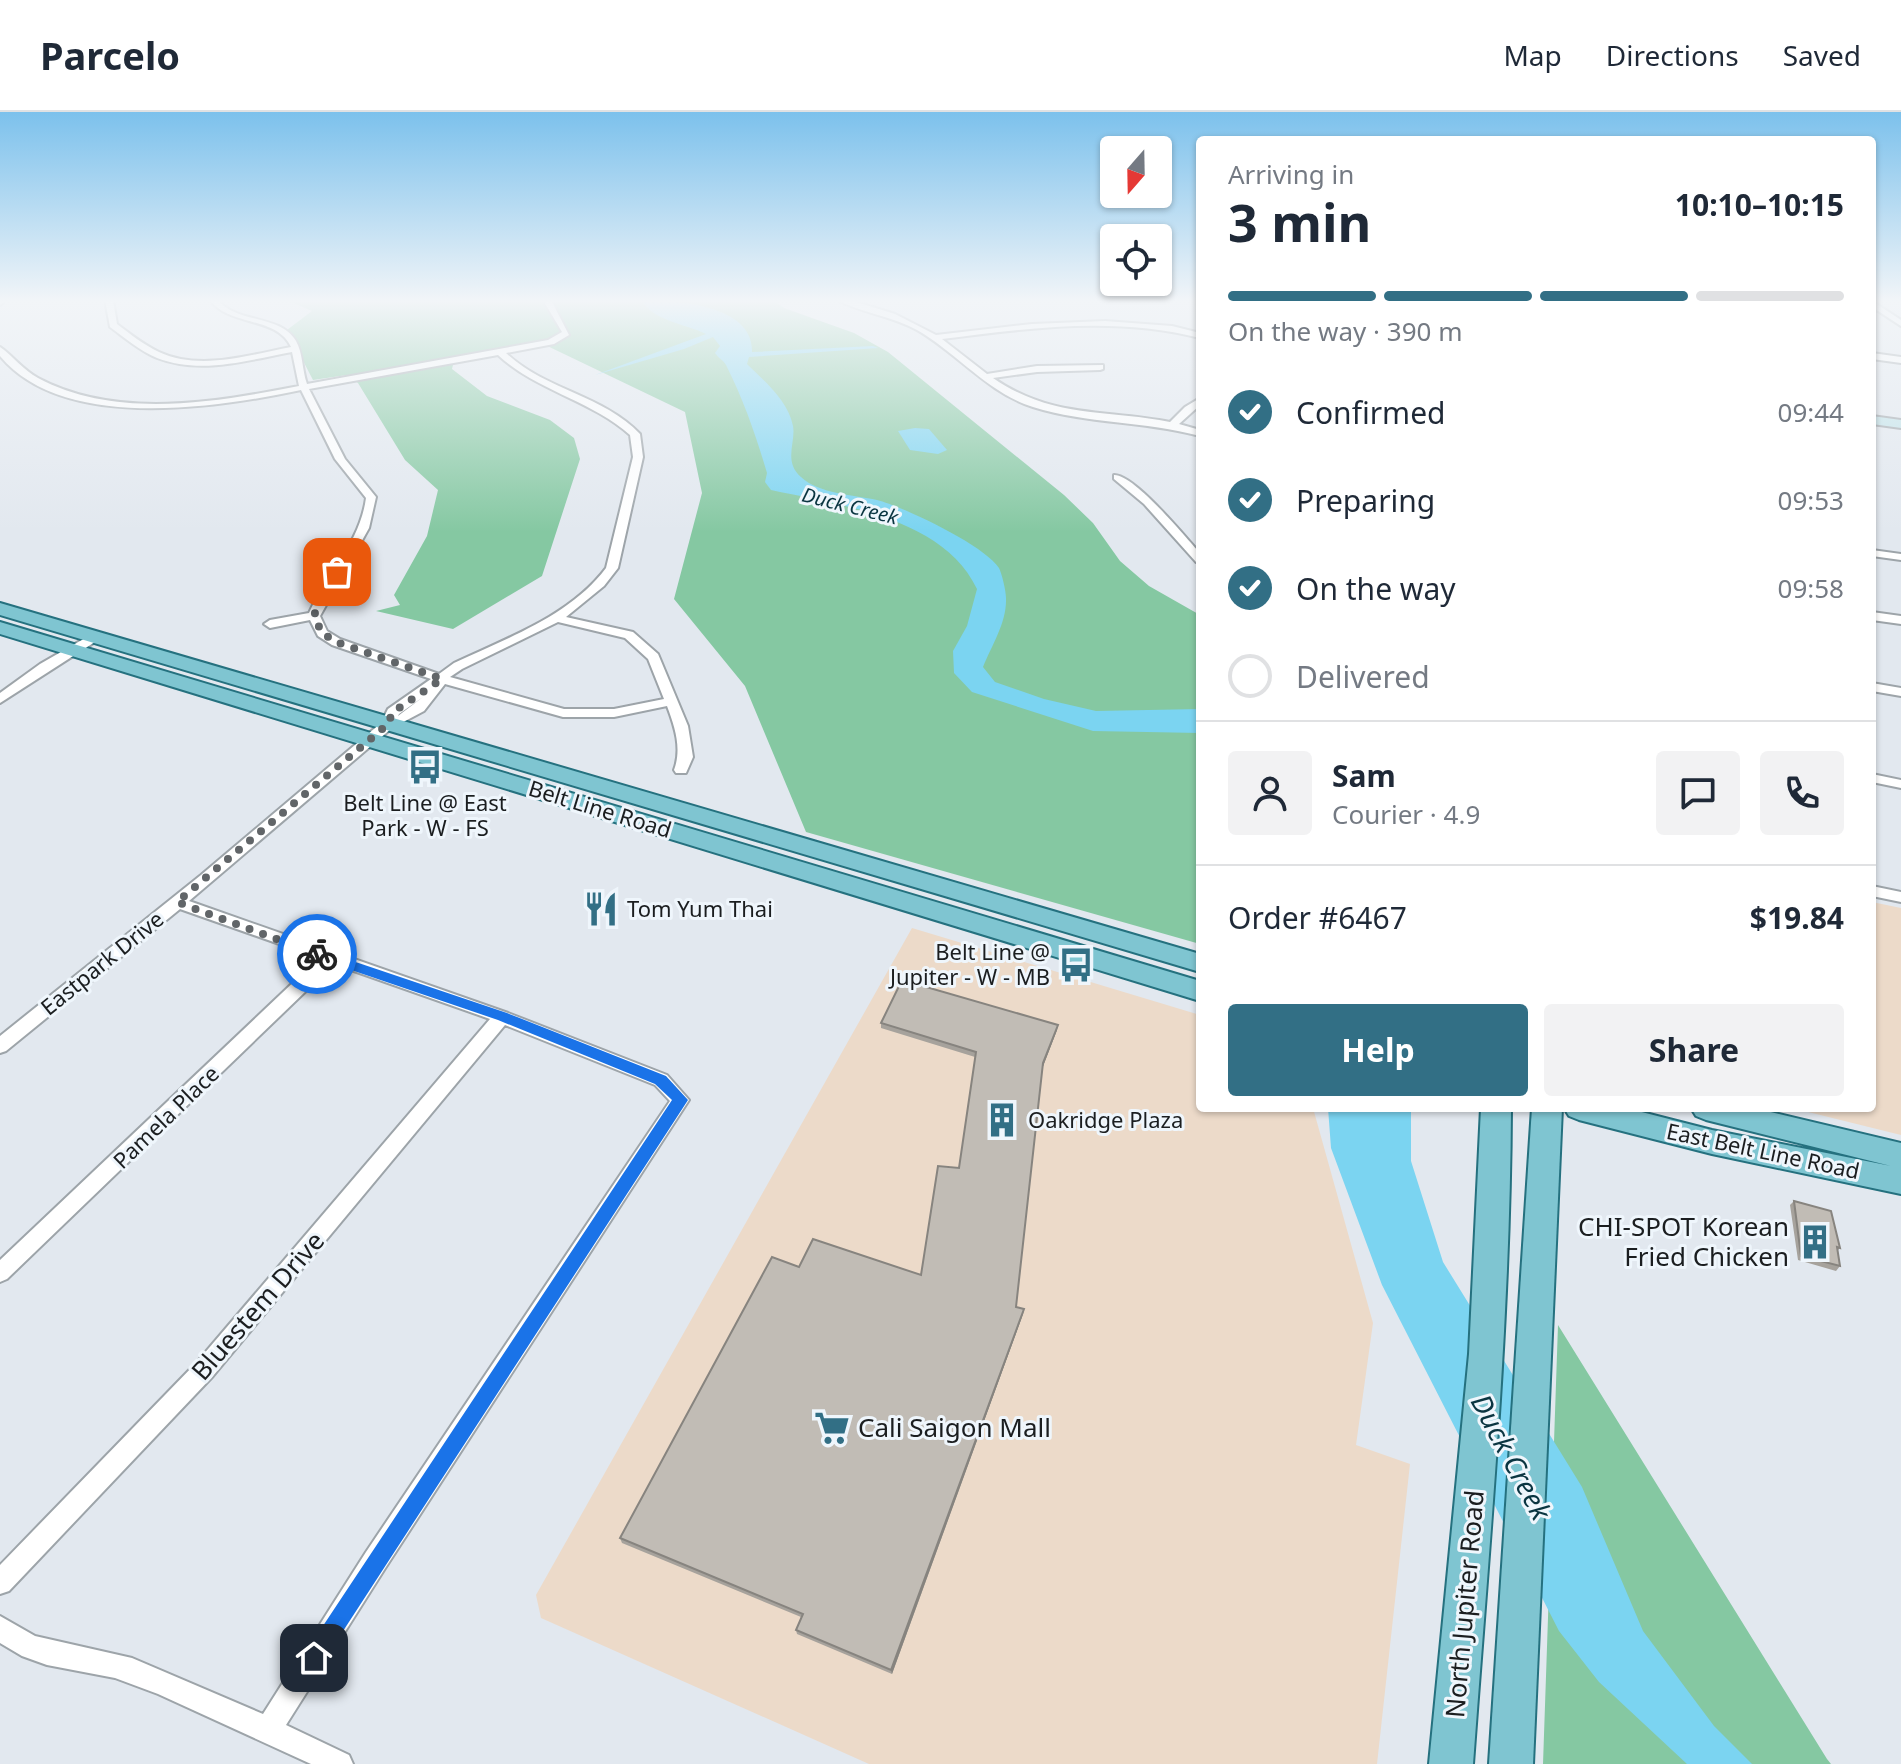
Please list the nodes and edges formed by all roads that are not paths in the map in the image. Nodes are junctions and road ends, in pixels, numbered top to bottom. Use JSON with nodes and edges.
{"nodes":[{"id":1,"x":34,"y":377,"type":"edge"},
{"id":2,"x":300,"y":377,"type":"edge"},
{"id":3,"x":355,"y":377,"type":"edge"},
{"id":4,"x":530,"y":377,"type":"edge"},
{"id":5,"x":986,"y":377,"type":"edge"},
{"id":6,"x":303,"y":386,"type":"junction"},
{"id":7,"x":1196,"y":404,"type":"edge"},
{"id":8,"x":1876,"y":419,"type":"edge"},
{"id":9,"x":1901,"y":422,"type":"edge"},
{"id":10,"x":1172,"y":426,"type":"junction"},
{"id":11,"x":1196,"y":432,"type":"edge"},
{"id":12,"x":1118,"y":477,"type":"dead end"},
{"id":13,"x":1876,"y":554,"type":"edge"},
{"id":14,"x":1196,"y":556,"type":"edge"},
{"id":15,"x":1901,"y":557,"type":"edge"},
{"id":16,"x":0,"y":609,"type":"edge"},
{"id":17,"x":314,"y":616,"type":"junction"},
{"id":18,"x":1876,"y":617,"type":"edge"},
{"id":19,"x":557,"y":618,"type":"junction"},
{"id":20,"x":1901,"y":620,"type":"edge"},
{"id":21,"x":270,"y":624,"type":"dead end"},
{"id":22,"x":0,"y":628,"type":"edge"},
{"id":23,"x":94,"y":637,"type":"junction"},
{"id":24,"x":72,"y":650,"type":"junction"},
{"id":25,"x":442,"y":679,"type":"junction"},
{"id":26,"x":1876,"y":688,"type":"edge"},
{"id":27,"x":1901,"y":692,"type":"edge"},
{"id":28,"x":0,"y":699,"type":"edge"},
{"id":29,"x":669,"y":702,"type":"junction"},
{"id":30,"x":379,"y":732,"type":"junction"},
{"id":31,"x":681,"y":770,"type":"dead end"},
{"id":32,"x":512,"y":772,"type":"junction"},
{"id":33,"x":1876,"y":779,"type":"edge"},
{"id":34,"x":1901,"y":784,"type":"edge"},
{"id":35,"x":790,"y":842,"type":"junction"},
{"id":36,"x":774,"y":861,"type":"junction"},
{"id":37,"x":1876,"y":892,"type":"edge"},
{"id":38,"x":1901,"y":897,"type":"edge"},
{"id":39,"x":177,"y":902,"type":"junction"},
{"id":40,"x":330,"y":958,"type":"junction"},
{"id":41,"x":1196,"y":962,"type":"edge"},
{"id":42,"x":1196,"y":990,"type":"edge"},
{"id":43,"x":502,"y":1017,"type":"junction"},
{"id":44,"x":0,"y":1046,"type":"edge"},
{"id":45,"x":1496,"y":1112,"type":"edge"},
{"id":46,"x":1547,"y":1112,"type":"edge"},
{"id":47,"x":1595,"y":1112,"type":"edge"},
{"id":48,"x":1722,"y":1112,"type":"edge"},
{"id":49,"x":1901,"y":1156,"type":"edge"},
{"id":50,"x":1901,"y":1181,"type":"edge"},
{"id":51,"x":0,"y":1273,"type":"edge"},
{"id":52,"x":0,"y":1582,"type":"edge"},
{"id":53,"x":0,"y":1628,"type":"edge"},
{"id":54,"x":268,"y":1730,"type":"junction"},
{"id":55,"x":340,"y":1764,"type":"edge"},
{"id":56,"x":1451,"y":1764,"type":"edge"},
{"id":57,"x":1511,"y":1764,"type":"edge"}],
"edges":[{"from":1,"to":6,"type":"street"},
{"from":2,"to":6,"type":"street"},
{"from":3,"to":6,"type":"street"},
{"from":4,"to":19,"type":"street","name":"Eastpark Drive"},
{"from":5,"to":10,"type":"street"},
{"from":6,"to":17,"type":"street"},
{"from":7,"to":10,"type":"street"},
{"from":8,"to":9,"type":"street"},
{"from":10,"to":11,"type":"street"},
{"from":12,"to":14,"type":"street"},
{"from":13,"to":15,"type":"street"},
{"from":16,"to":23,"type":"main road","name":"Belt Line Road"},
{"from":17,"to":21,"type":"street"},
{"from":17,"to":25,"type":"street"},
{"from":18,"to":20,"type":"street"},
{"from":19,"to":25,"type":"street","name":"Eastpark Drive"},
{"from":19,"to":29,"type":"street"},
{"from":22,"to":24,"type":"main road","name":"Belt Line Road"},
{"from":23,"to":24,"type":"street"},
{"from":23,"to":30,"type":"main road","name":"Belt Line Road"},
{"from":24,"to":28,"type":"street"},
{"from":24,"to":30,"type":"main road","name":"Belt Line Road"},
{"from":25,"to":29,"type":"street"},
{"from":25,"to":30,"type":"street","name":"Eastpark Drive"},
{"from":26,"to":27,"type":"street"},
{"from":29,"to":31,"type":"street"},
{"from":30,"to":32,"type":"main road","name":"Belt Line Road"},
{"from":30,"to":39,"type":"street","name":"Eastpark Drive"},
{"from":32,"to":35,"type":"main road","name":"Belt Line Road"},
{"from":32,"to":36,"type":"main road","name":"Belt Line Road"},
{"from":33,"to":34,"type":"street"},
{"from":35,"to":36,"type":"main road"},
{"from":35,"to":41,"type":"main road","name":"Belt Line Road"},
{"from":36,"to":42,"type":"main road","name":"Belt Line Road"},
{"from":37,"to":38,"type":"street"},
{"from":39,"to":40,"type":"street"},
{"from":39,"to":44,"type":"street","name":"Eastpark Drive"},
{"from":40,"to":43,"type":"street"},
{"from":40,"to":51,"type":"street","name":"Pamela Place"},
{"from":43,"to":52,"type":"street","name":"Bluestem Drive"},
{"from":43,"to":54,"type":"street"},
{"from":45,"to":56,"type":"main road","name":"North Jupiter Road"},
{"from":46,"to":57,"type":"main road"},
{"from":47,"to":50,"type":"main road","name":"East Belt Line Road"},
{"from":48,"to":49,"type":"main road","name":"East Belt Line Road"},
{"from":53,"to":54,"type":"street"},
{"from":54,"to":55,"type":"street"}]}
